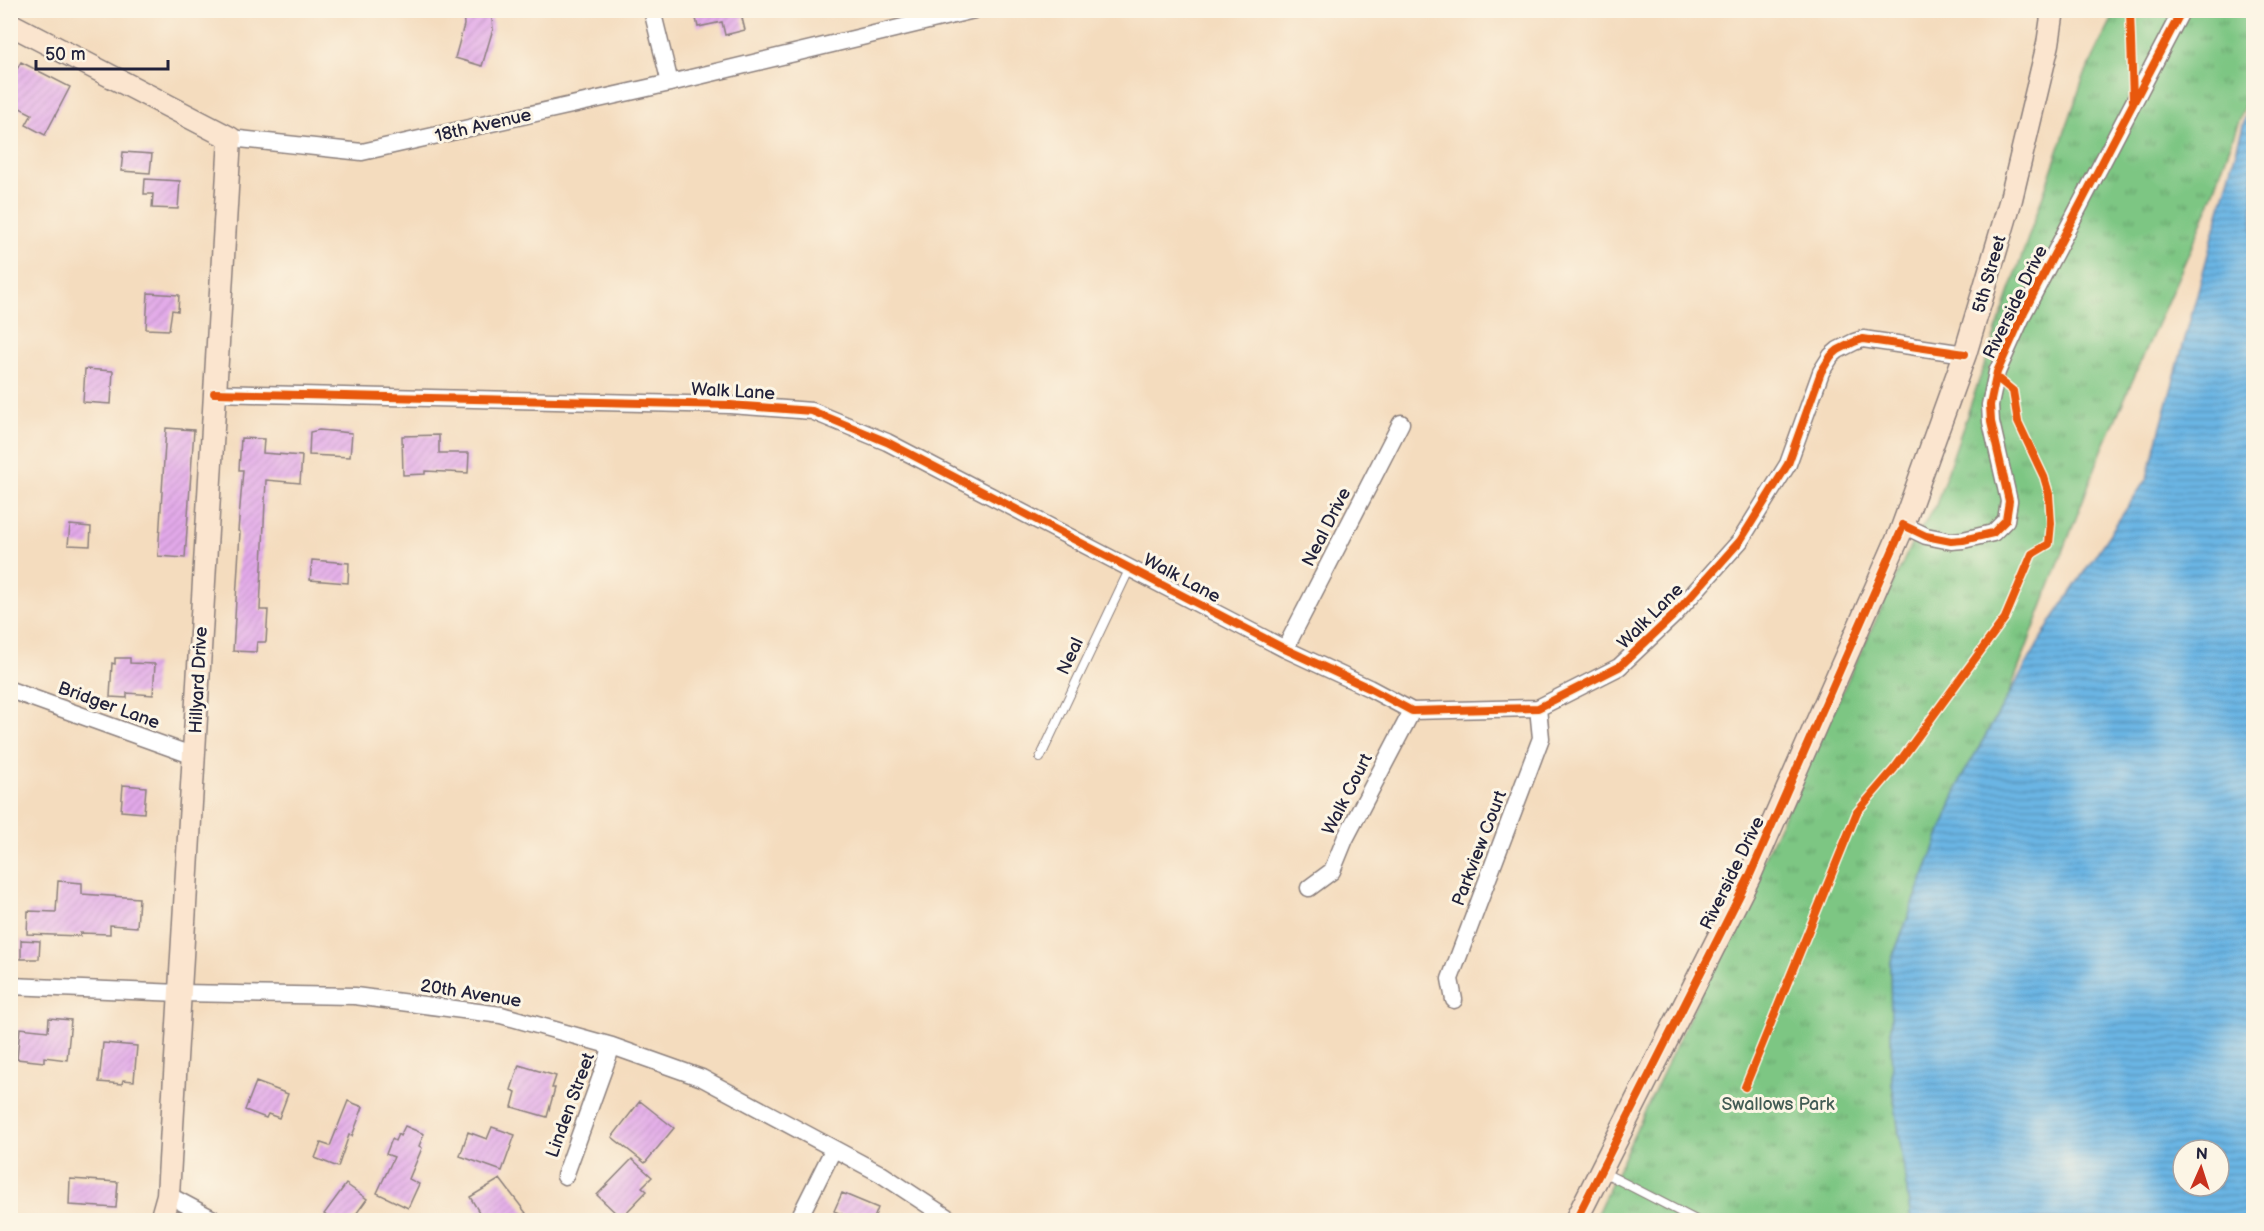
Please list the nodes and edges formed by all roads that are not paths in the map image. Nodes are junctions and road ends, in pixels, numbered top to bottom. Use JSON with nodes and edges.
{"nodes":[{"id":1,"x":652,"y":10,"type":"edge"},
{"id":2,"x":974,"y":10,"type":"edge"},
{"id":3,"x":2053,"y":10,"type":"edge"},
{"id":4,"x":2182,"y":10,"type":"edge"},
{"id":5,"x":10,"y":24,"type":"edge"},
{"id":6,"x":670,"y":83,"type":"junction"},
{"id":7,"x":230,"y":138,"type":"junction"},
{"id":8,"x":1965,"y":354,"type":"junction"},
{"id":9,"x":214,"y":393,"type":"junction"},
{"id":10,"x":1401,"y":423,"type":"dead end"},
{"id":11,"x":1902,"y":528,"type":"junction"},
{"id":12,"x":1130,"y":568,"type":"junction"},
{"id":13,"x":1285,"y":649,"type":"junction"},
{"id":14,"x":10,"y":690,"type":"edge"},
{"id":15,"x":1538,"y":708,"type":"junction"},
{"id":16,"x":1412,"y":711,"type":"junction"},
{"id":17,"x":194,"y":756,"type":"junction"},
{"id":18,"x":1040,"y":758,"type":"dead end"},
{"id":19,"x":1310,"y":888,"type":"dead end"},
{"id":20,"x":10,"y":986,"type":"edge"},
{"id":21,"x":180,"y":993,"type":"junction"},
{"id":22,"x":1454,"y":1000,"type":"dead end"},
{"id":23,"x":612,"y":1046,"type":"junction"},
{"id":24,"x":833,"y":1150,"type":"junction"},
{"id":25,"x":1600,"y":1171,"type":"junction"},
{"id":26,"x":565,"y":1176,"type":"dead end"},
{"id":27,"x":168,"y":1195,"type":"junction"},
{"id":28,"x":161,"y":1221,"type":"edge"},
{"id":29,"x":215,"y":1221,"type":"edge"},
{"id":30,"x":798,"y":1221,"type":"edge"},
{"id":31,"x":951,"y":1221,"type":"edge"},
{"id":32,"x":1576,"y":1221,"type":"edge"},
{"id":33,"x":1696,"y":1221,"type":"edge"}],
"edges":[{"from":1,"to":6,"type":"street"},
{"from":2,"to":6,"type":"street","name":"18th Avenue"},
{"from":3,"to":8,"type":"street","name":"5th Street"},
{"from":4,"to":11,"type":"street","name":"Riverside Drive"},
{"from":5,"to":7,"type":"street","name":"18th Avenue"},
{"from":6,"to":7,"type":"street","name":"18th Avenue"},
{"from":7,"to":9,"type":"street","name":"Hillyard Drive"},
{"from":8,"to":11,"type":"street","name":"5th Street"},
{"from":8,"to":15,"type":"street","name":"Walk Lane"},
{"from":9,"to":12,"type":"street","name":"Walk Lane"},
{"from":9,"to":17,"type":"street","name":"Hillyard Drive"},
{"from":10,"to":13,"type":"street","name":"Neal Drive"},
{"from":11,"to":25,"type":"street","name":"Riverside Drive"},
{"from":12,"to":13,"type":"street","name":"Walk Lane"},
{"from":12,"to":18,"type":"lane","name":"Neal"},
{"from":13,"to":16,"type":"street","name":"Walk Lane"},
{"from":14,"to":17,"type":"street","name":"Bridger Lane"},
{"from":15,"to":16,"type":"street","name":"Walk Lane"},
{"from":15,"to":22,"type":"street","name":"Parkview Court"},
{"from":16,"to":19,"type":"street","name":"Walk Court"},
{"from":17,"to":21,"type":"street","name":"Hillyard Drive"},
{"from":20,"to":21,"type":"street","name":"20th Avenue"},
{"from":21,"to":23,"type":"street","name":"20th Avenue"},
{"from":21,"to":27,"type":"street","name":"Hillyard Drive"},
{"from":23,"to":24,"type":"street","name":"20th Avenue"},
{"from":23,"to":26,"type":"street","name":"Linden Street"},
{"from":24,"to":30,"type":"street"},
{"from":24,"to":31,"type":"street","name":"20th Avenue"},
{"from":25,"to":32,"type":"street","name":"Riverside Drive"},
{"from":25,"to":33,"type":"lane"},
{"from":27,"to":28,"type":"street","name":"Hillyard Drive"},
{"from":27,"to":29,"type":"street"}]}
